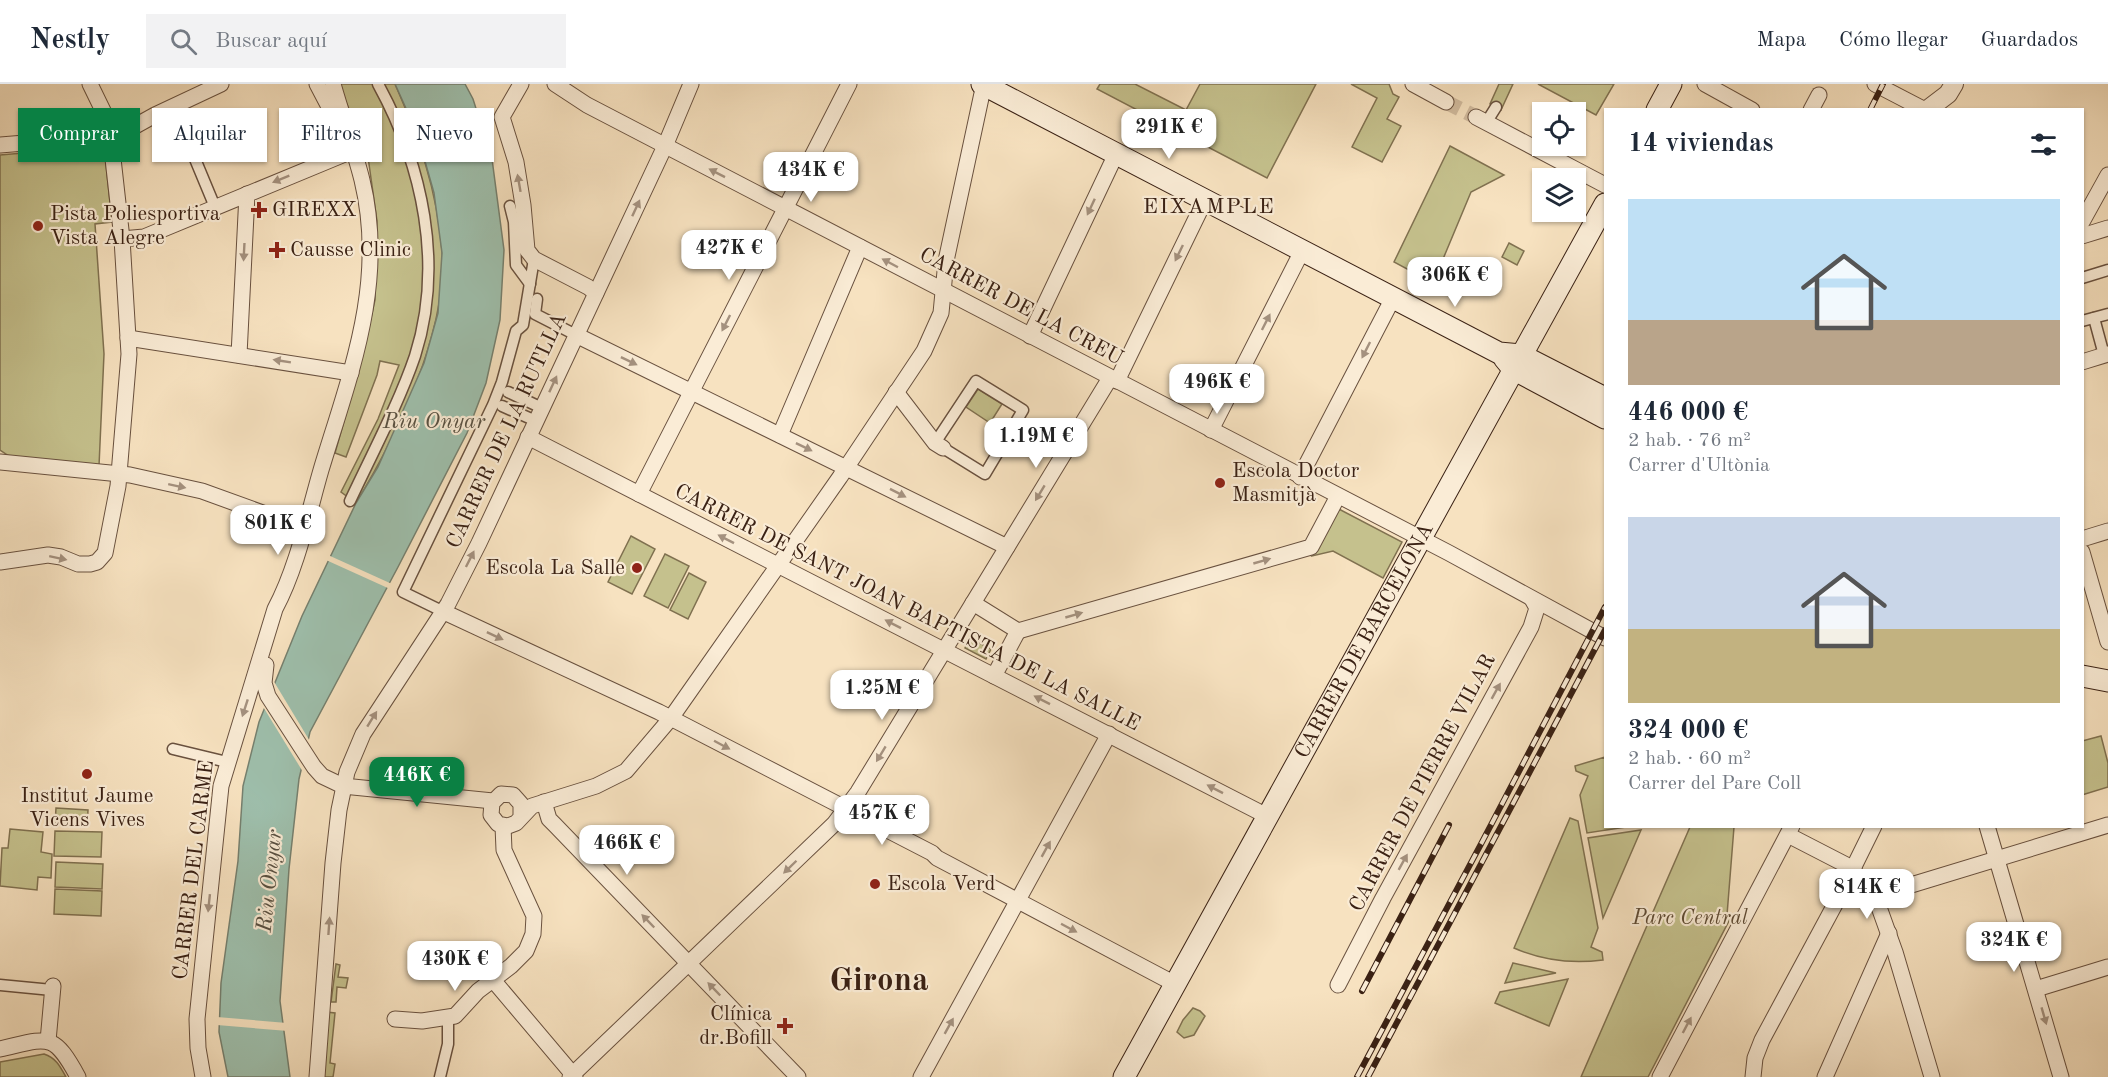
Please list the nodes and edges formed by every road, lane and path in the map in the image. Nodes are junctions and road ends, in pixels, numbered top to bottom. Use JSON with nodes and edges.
{"nodes":[{"id":1,"x":90,"y":84,"type":"edge"},
{"id":2,"x":221,"y":84,"type":"edge"},
{"id":3,"x":317,"y":84,"type":"edge"},
{"id":4,"x":324,"y":84,"type":"edge"},
{"id":5,"x":333,"y":84,"type":"edge"},
{"id":6,"x":378,"y":84,"type":"edge"},
{"id":7,"x":521,"y":84,"type":"edge"},
{"id":8,"x":555,"y":84,"type":"edge"},
{"id":9,"x":691,"y":84,"type":"edge"},
{"id":10,"x":849,"y":84,"type":"edge"},
{"id":11,"x":983,"y":84,"type":"edge"},
{"id":12,"x":1671,"y":84,"type":"edge"},
{"id":13,"x":1704,"y":84,"type":"edge"},
{"id":14,"x":1875,"y":84,"type":"edge"},
{"id":15,"x":1954,"y":84,"type":"edge"},
{"id":16,"x":1418,"y":85,"type":"edge"},
{"id":17,"x":1819,"y":95,"type":"dead end"},
{"id":18,"x":1446,"y":102,"type":"tunnel mouth"},
{"id":19,"x":173,"y":106,"type":"junction"},
{"id":20,"x":1496,"y":107,"type":"dead end"},
{"id":21,"x":102,"y":108,"type":"edge"},
{"id":22,"x":329,"y":108,"type":"edge"},
{"id":23,"x":331,"y":108,"type":"edge"},
{"id":24,"x":340,"y":108,"type":"edge"},
{"id":25,"x":1658,"y":108,"type":"edge"},
{"id":26,"x":1748,"y":108,"type":"edge"},
{"id":27,"x":1812,"y":108,"type":"edge"},
{"id":28,"x":1922,"y":108,"type":"edge"},
{"id":29,"x":1929,"y":108,"type":"edge"},
{"id":30,"x":1481,"y":120,"type":"joint"},
{"id":31,"x":140,"y":124,"type":"edge"},
{"id":32,"x":18,"y":143,"type":"edge"},
{"id":33,"x":0,"y":145,"type":"edge"},
{"id":34,"x":665,"y":146,"type":"junction"},
{"id":35,"x":1116,"y":154,"type":"junction"},
{"id":36,"x":113,"y":162,"type":"edge"},
{"id":37,"x":325,"y":162,"type":"edge"},
{"id":38,"x":356,"y":162,"type":"edge"},
{"id":39,"x":2108,"y":175,"type":"edge"},
{"id":40,"x":1604,"y":184,"type":"edge"},
{"id":41,"x":247,"y":194,"type":"junction"},
{"id":42,"x":1204,"y":200,"type":"junction"},
{"id":43,"x":510,"y":206,"type":"dead end"},
{"id":44,"x":1604,"y":206,"type":"edge"},
{"id":45,"x":215,"y":207,"type":"junction"},
{"id":46,"x":785,"y":208,"type":"junction"},
{"id":47,"x":2084,"y":218,"type":"edge"},
{"id":48,"x":2108,"y":228,"type":"edge"},
{"id":49,"x":2084,"y":235,"type":"edge"},
{"id":50,"x":122,"y":239,"type":"junction"},
{"id":51,"x":860,"y":247,"type":"junction"},
{"id":52,"x":1302,"y":251,"type":"junction"},
{"id":53,"x":534,"y":259,"type":"junction"},
{"id":54,"x":2108,"y":270,"type":"edge"},
{"id":55,"x":2084,"y":277,"type":"edge"},
{"id":56,"x":942,"y":290,"type":"junction"},
{"id":57,"x":532,"y":291,"type":"junction"},
{"id":58,"x":596,"y":293,"type":"junction"},
{"id":59,"x":1393,"y":298,"type":"junction"},
{"id":60,"x":2108,"y":314,"type":"edge"},
{"id":61,"x":2094,"y":318,"type":"junction"},
{"id":62,"x":2084,"y":320,"type":"edge"},
{"id":63,"x":576,"y":335,"type":"junction"},
{"id":64,"x":1030,"y":336,"type":"junction"},
{"id":65,"x":128,"y":338,"type":"junction"},
{"id":66,"x":239,"y":355,"type":"junction"},
{"id":67,"x":2106,"y":355,"type":"edge"},
{"id":68,"x":1511,"y":359,"type":"junction"},
{"id":69,"x":2084,"y":361,"type":"edge"},
{"id":70,"x":351,"y":373,"type":"junction"},
{"id":71,"x":1114,"y":380,"type":"junction"},
{"id":72,"x":505,"y":390,"type":"junction"},
{"id":73,"x":692,"y":392,"type":"junction"},
{"id":74,"x":896,"y":392,"type":"junction"},
{"id":75,"x":1604,"y":398,"type":"edge"},
{"id":76,"x":498,"y":404,"type":"junction"},
{"id":77,"x":539,"y":414,"type":"junction"},
{"id":78,"x":1604,"y":417,"type":"edge"},
{"id":79,"x":1211,"y":430,"type":"junction"},
{"id":80,"x":780,"y":435,"type":"junction"},
{"id":81,"x":528,"y":437,"type":"junction"},
{"id":82,"x":936,"y":442,"type":"junction"},
{"id":83,"x":0,"y":462,"type":"edge"},
{"id":84,"x":845,"y":467,"type":"junction"},
{"id":85,"x":120,"y":475,"type":"junction"},
{"id":86,"x":1300,"y":477,"type":"junction"},
{"id":87,"x":639,"y":494,"type":"junction"},
{"id":88,"x":1338,"y":496,"type":"junction"},
{"id":89,"x":350,"y":501,"type":"dead end"},
{"id":90,"x":304,"y":528,"type":"junction"},
{"id":91,"x":2108,"y":531,"type":"edge"},
{"id":92,"x":2084,"y":538,"type":"edge"},
{"id":93,"x":1420,"y":539,"type":"junction"},
{"id":94,"x":1007,"y":547,"type":"junction"},
{"id":95,"x":2084,"y":559,"type":"edge"},
{"id":96,"x":0,"y":562,"type":"edge"},
{"id":97,"x":778,"y":565,"type":"junction"},
{"id":98,"x":283,"y":593,"type":"junction"},
{"id":99,"x":1532,"y":599,"type":"junction"},
{"id":100,"x":974,"y":603,"type":"junction"},
{"id":101,"x":442,"y":611,"type":"junction"},
{"id":102,"x":1018,"y":631,"type":"junction"},
{"id":103,"x":1604,"y":637,"type":"edge"},
{"id":104,"x":2108,"y":642,"type":"edge"},
{"id":105,"x":945,"y":651,"type":"junction"},
{"id":106,"x":994,"y":676,"type":"junction"},
{"id":107,"x":2084,"y":676,"type":"edge"},
{"id":108,"x":2108,"y":681,"type":"edge"},
{"id":109,"x":2084,"y":690,"type":"edge"},
{"id":110,"x":2108,"y":695,"type":"edge"},
{"id":111,"x":671,"y":718,"type":"junction"},
{"id":112,"x":1108,"y":734,"type":"junction"},
{"id":113,"x":172,"y":749,"type":"dead end"},
{"id":114,"x":227,"y":762,"type":"junction"},
{"id":115,"x":343,"y":786,"type":"junction"},
{"id":116,"x":509,"y":794,"type":"junction"},
{"id":117,"x":550,"y":800,"type":"junction"},
{"id":118,"x":493,"y":801,"type":"junction"},
{"id":119,"x":845,"y":809,"type":"junction"},
{"id":120,"x":1267,"y":816,"type":"junction"},
{"id":121,"x":521,"y":817,"type":"junction"},
{"id":122,"x":2108,"y":825,"type":"edge"},
{"id":123,"x":503,"y":826,"type":"junction"},
{"id":124,"x":1873,"y":828,"type":"edge"},
{"id":125,"x":1988,"y":828,"type":"edge"},
{"id":126,"x":1790,"y":831,"type":"edge"},
{"id":127,"x":1997,"y":859,"type":"junction"},
{"id":128,"x":1850,"y":875,"type":"junction"},
{"id":129,"x":1875,"y":896,"type":"junction"},
{"id":130,"x":1018,"y":901,"type":"junction"},
{"id":131,"x":1888,"y":933,"type":"junction"},
{"id":132,"x":689,"y":963,"type":"junction"},
{"id":133,"x":2108,"y":967,"type":"edge"},
{"id":134,"x":493,"y":980,"type":"junction"},
{"id":135,"x":1175,"y":984,"type":"junction"},
{"id":136,"x":0,"y":985,"type":"edge"},
{"id":137,"x":1338,"y":985,"type":"dead end"},
{"id":138,"x":53,"y":988,"type":"joint"},
{"id":139,"x":2036,"y":989,"type":"junction"},
{"id":140,"x":448,"y":1017,"type":"junction"},
{"id":141,"x":395,"y":1019,"type":"dead end"},
{"id":142,"x":48,"y":1041,"type":"junction"},
{"id":143,"x":0,"y":1049,"type":"edge"},
{"id":144,"x":573,"y":1076,"type":"edge"},
{"id":145,"x":78,"y":1077,"type":"edge"},
{"id":146,"x":203,"y":1077,"type":"edge"},
{"id":147,"x":317,"y":1077,"type":"edge"},
{"id":148,"x":441,"y":1077,"type":"edge"},
{"id":149,"x":798,"y":1077,"type":"edge"},
{"id":150,"x":921,"y":1077,"type":"edge"},
{"id":151,"x":1124,"y":1077,"type":"edge"},
{"id":152,"x":1659,"y":1077,"type":"edge"},
{"id":153,"x":1753,"y":1077,"type":"edge"},
{"id":154,"x":1825,"y":1077,"type":"edge"},
{"id":155,"x":1932,"y":1077,"type":"edge"},
{"id":156,"x":2061,"y":1077,"type":"edge"}],
"edges":[{"from":1,"to":21,"type":"street"},
{"from":2,"to":19,"type":"street"},
{"from":3,"to":22,"type":"street","name":"CARRER DEL CARME"},
{"from":4,"to":23,"type":"street"},
{"from":5,"to":24,"type":"street","name":"CARRER DEL CARME"},
{"from":6,"to":89,"type":"street"},
{"from":53,"to":7,"type":"street","one_way":true},
{"from":8,"to":34,"type":"street","name":"CARRER DE LA CREU"},
{"from":9,"to":34,"type":"street","name":"CARRER DE LA RUTLLA"},
{"from":10,"to":46,"type":"street"},
{"from":11,"to":35,"type":"main road"},
{"from":11,"to":56,"type":"street"},
{"from":12,"to":25,"type":"main road"},
{"from":13,"to":26,"type":"street"},
{"from":14,"to":28,"type":"street"},
{"from":15,"to":29,"type":"street"},
{"from":16,"to":18,"type":"street"},
{"from":17,"to":27,"type":"street"},
{"from":19,"to":31,"type":"street"},
{"from":19,"to":45,"type":"street"},
{"from":20,"to":30,"type":"street"},
{"from":30,"to":40,"type":"street"},
{"from":32,"to":33,"type":"street"},
{"from":46,"to":34,"type":"street","name":"CARRER DE LA CREU","one_way":true},
{"from":58,"to":34,"type":"street","name":"CARRER DE LA RUTLLA","one_way":true},
{"from":35,"to":42,"type":"main road"},
{"from":35,"to":64,"type":"street","one_way":true},
{"from":36,"to":50,"type":"street"},
{"from":37,"to":41,"type":"street","one_way":true},
{"from":38,"to":70,"type":"street","name":"CARRER DEL CARME"},
{"from":39,"to":47,"type":"street"},
{"from":41,"to":45,"type":"street"},
{"from":41,"to":66,"type":"street","one_way":true},
{"from":42,"to":52,"type":"main road"},
{"from":42,"to":71,"type":"street","one_way":true},
{"from":43,"to":57,"type":"street"},
{"from":44,"to":68,"type":"main road","name":"CARRER DE BARCELONA"},
{"from":45,"to":50,"type":"street"},
{"from":46,"to":51,"type":"street","name":"CARRER DE LA CREU"},
{"from":46,"to":73,"type":"street","one_way":true},
{"from":48,"to":49,"type":"street"},
{"from":50,"to":65,"type":"street"},
{"from":56,"to":51,"type":"street","name":"CARRER DE LA CREU","one_way":true},
{"from":51,"to":80,"type":"street"},
{"from":52,"to":59,"type":"main road"},
{"from":79,"to":52,"type":"street","one_way":true},
{"from":53,"to":57,"type":"street"},
{"from":53,"to":58,"type":"street"},
{"from":54,"to":55,"type":"street"},
{"from":56,"to":64,"type":"street","name":"CARRER DE LA CREU"},
{"from":56,"to":74,"type":"street"},
{"from":57,"to":63,"type":"street"},
{"from":57,"to":72,"type":"street"},
{"from":58,"to":63,"type":"street","name":"CARRER DE LA RUTLLA"},
{"from":59,"to":68,"type":"main road"},
{"from":59,"to":86,"type":"street","one_way":true},
{"from":60,"to":61,"type":"street"},
{"from":61,"to":62,"type":"street"},
{"from":61,"to":67,"type":"street"},
{"from":63,"to":73,"type":"street","one_way":true},
{"from":77,"to":63,"type":"street","name":"CARRER DE LA RUTLLA","one_way":true},
{"from":64,"to":71,"type":"street","name":"CARRER DE LA CREU"},
{"from":65,"to":66,"type":"street"},
{"from":65,"to":85,"type":"street"},
{"from":70,"to":66,"type":"street","one_way":true},
{"from":67,"to":69,"type":"street"},
{"from":68,"to":75,"type":"main road"},
{"from":68,"to":78,"type":"main road"},
{"from":68,"to":93,"type":"main road","name":"CARRER DE BARCELONA"},
{"from":70,"to":90,"type":"street","name":"CARRER DEL CARME"},
{"from":71,"to":79,"type":"street","name":"CARRER DE LA CREU"},
{"from":71,"to":94,"type":"street","one_way":true},
{"from":72,"to":76,"type":"street"},
{"from":72,"to":77,"type":"street"},
{"from":73,"to":80,"type":"street"},
{"from":73,"to":87,"type":"street"},
{"from":74,"to":82,"type":"street"},
{"from":74,"to":84,"type":"street"},
{"from":76,"to":77,"type":"street"},
{"from":76,"to":101,"type":"street"},
{"from":77,"to":81,"type":"street","name":"CARRER DE LA RUTLLA"},
{"from":79,"to":86,"type":"street","name":"CARRER DE LA CREU"},
{"from":80,"to":84,"type":"street","one_way":true},
{"from":81,"to":87,"type":"street","name":"CARRER DE SANT JOAN BAPTISTA DE LA SALLE"},
{"from":101,"to":81,"type":"street","name":"CARRER DE LA RUTLLA","one_way":true},
{"from":82,"to":82,"type":"street"},
{"from":83,"to":85,"type":"street"},
{"from":84,"to":94,"type":"street","one_way":true},
{"from":84,"to":97,"type":"street"},
{"from":85,"to":90,"type":"street","one_way":true},
{"from":96,"to":85,"type":"street","one_way":true},
{"from":86,"to":88,"type":"street","name":"CARRER DE LA CREU"},
{"from":97,"to":87,"type":"street","name":"CARRER DE SANT JOAN BAPTISTA DE LA SALLE","one_way":true},
{"from":88,"to":93,"type":"street","name":"CARRER DE LA CREU"},
{"from":102,"to":88,"type":"street","one_way":true},
{"from":90,"to":98,"type":"street","name":"CARRER DEL CARME"},
{"from":91,"to":92,"type":"street"},
{"from":93,"to":99,"type":"street","name":"CARRER DE LA CREU"},
{"from":93,"to":120,"type":"main road","name":"CARRER DE BARCELONA"},
{"from":94,"to":100,"type":"street"},
{"from":95,"to":104,"type":"street"},
{"from":105,"to":97,"type":"street","name":"CARRER DE SANT JOAN BAPTISTA DE LA SALLE","one_way":true},
{"from":97,"to":111,"type":"street"},
{"from":98,"to":114,"type":"street","name":"CARRER DEL CARME","one_way":true},
{"from":98,"to":115,"type":"street"},
{"from":99,"to":103,"type":"street","name":"CARRER DE LA CREU"},
{"from":137,"to":99,"type":"street","name":"CARRER DE PIERRE VILAR","one_way":true},
{"from":100,"to":102,"type":"street"},
{"from":100,"to":105,"type":"street"},
{"from":101,"to":111,"type":"street","one_way":true},
{"from":115,"to":101,"type":"street","name":"CARRER DE LA RUTLLA","one_way":true},
{"from":102,"to":106,"type":"street"},
{"from":105,"to":106,"type":"street","name":"CARRER DE SANT JOAN BAPTISTA DE LA SALLE"},
{"from":105,"to":119,"type":"street","one_way":true},
{"from":112,"to":106,"type":"street","name":"CARRER DE SANT JOAN BAPTISTA DE LA SALLE","one_way":true},
{"from":107,"to":108,"type":"main road"},
{"from":109,"to":110,"type":"main road"},
{"from":111,"to":117,"type":"street"},
{"from":111,"to":119,"type":"street","one_way":true},
{"from":120,"to":112,"type":"street","name":"CARRER DE SANT JOAN BAPTISTA DE LA SALLE","one_way":true},
{"from":130,"to":112,"type":"street","one_way":true},
{"from":113,"to":114,"type":"street"},
{"from":114,"to":146,"type":"street","name":"CARRER DEL CARME","one_way":true},
{"from":115,"to":118,"type":"street"},
{"from":147,"to":115,"type":"street","name":"CARRER DE LA RUTLLA","one_way":true},
{"from":116,"to":117,"type":"street"},
{"from":116,"to":118,"type":"street"},
{"from":116,"to":121,"type":"street"},
{"from":117,"to":121,"type":"street"},
{"from":132,"to":117,"type":"street","one_way":true},
{"from":118,"to":123,"type":"street"},
{"from":119,"to":130,"type":"street"},
{"from":119,"to":132,"type":"street","one_way":true},
{"from":120,"to":135,"type":"main road","name":"CARRER DE BARCELONA"},
{"from":121,"to":123,"type":"street"},
{"from":122,"to":127,"type":"street"},
{"from":123,"to":134,"type":"street"},
{"from":124,"to":128,"type":"street"},
{"from":125,"to":127,"type":"street"},
{"from":126,"to":128,"type":"street"},
{"from":152,"to":126,"type":"street","one_way":true},
{"from":127,"to":129,"type":"street"},
{"from":127,"to":139,"type":"street"},
{"from":128,"to":129,"type":"street"},
{"from":128,"to":153,"type":"street"},
{"from":129,"to":131,"type":"street"},
{"from":130,"to":135,"type":"street","one_way":true},
{"from":150,"to":130,"type":"street","one_way":true},
{"from":131,"to":154,"type":"street"},
{"from":131,"to":155,"type":"street"},
{"from":132,"to":144,"type":"street"},
{"from":149,"to":132,"type":"street","one_way":true},
{"from":133,"to":139,"type":"street"},
{"from":134,"to":140,"type":"street"},
{"from":134,"to":144,"type":"street"},
{"from":135,"to":151,"type":"main road","name":"CARRER DE BARCELONA"},
{"from":136,"to":138,"type":"street"},
{"from":138,"to":142,"type":"street"},
{"from":139,"to":156,"type":"street","one_way":true},
{"from":140,"to":141,"type":"street"},
{"from":140,"to":148,"type":"street"},
{"from":142,"to":143,"type":"street"},
{"from":142,"to":145,"type":"street"}]}
